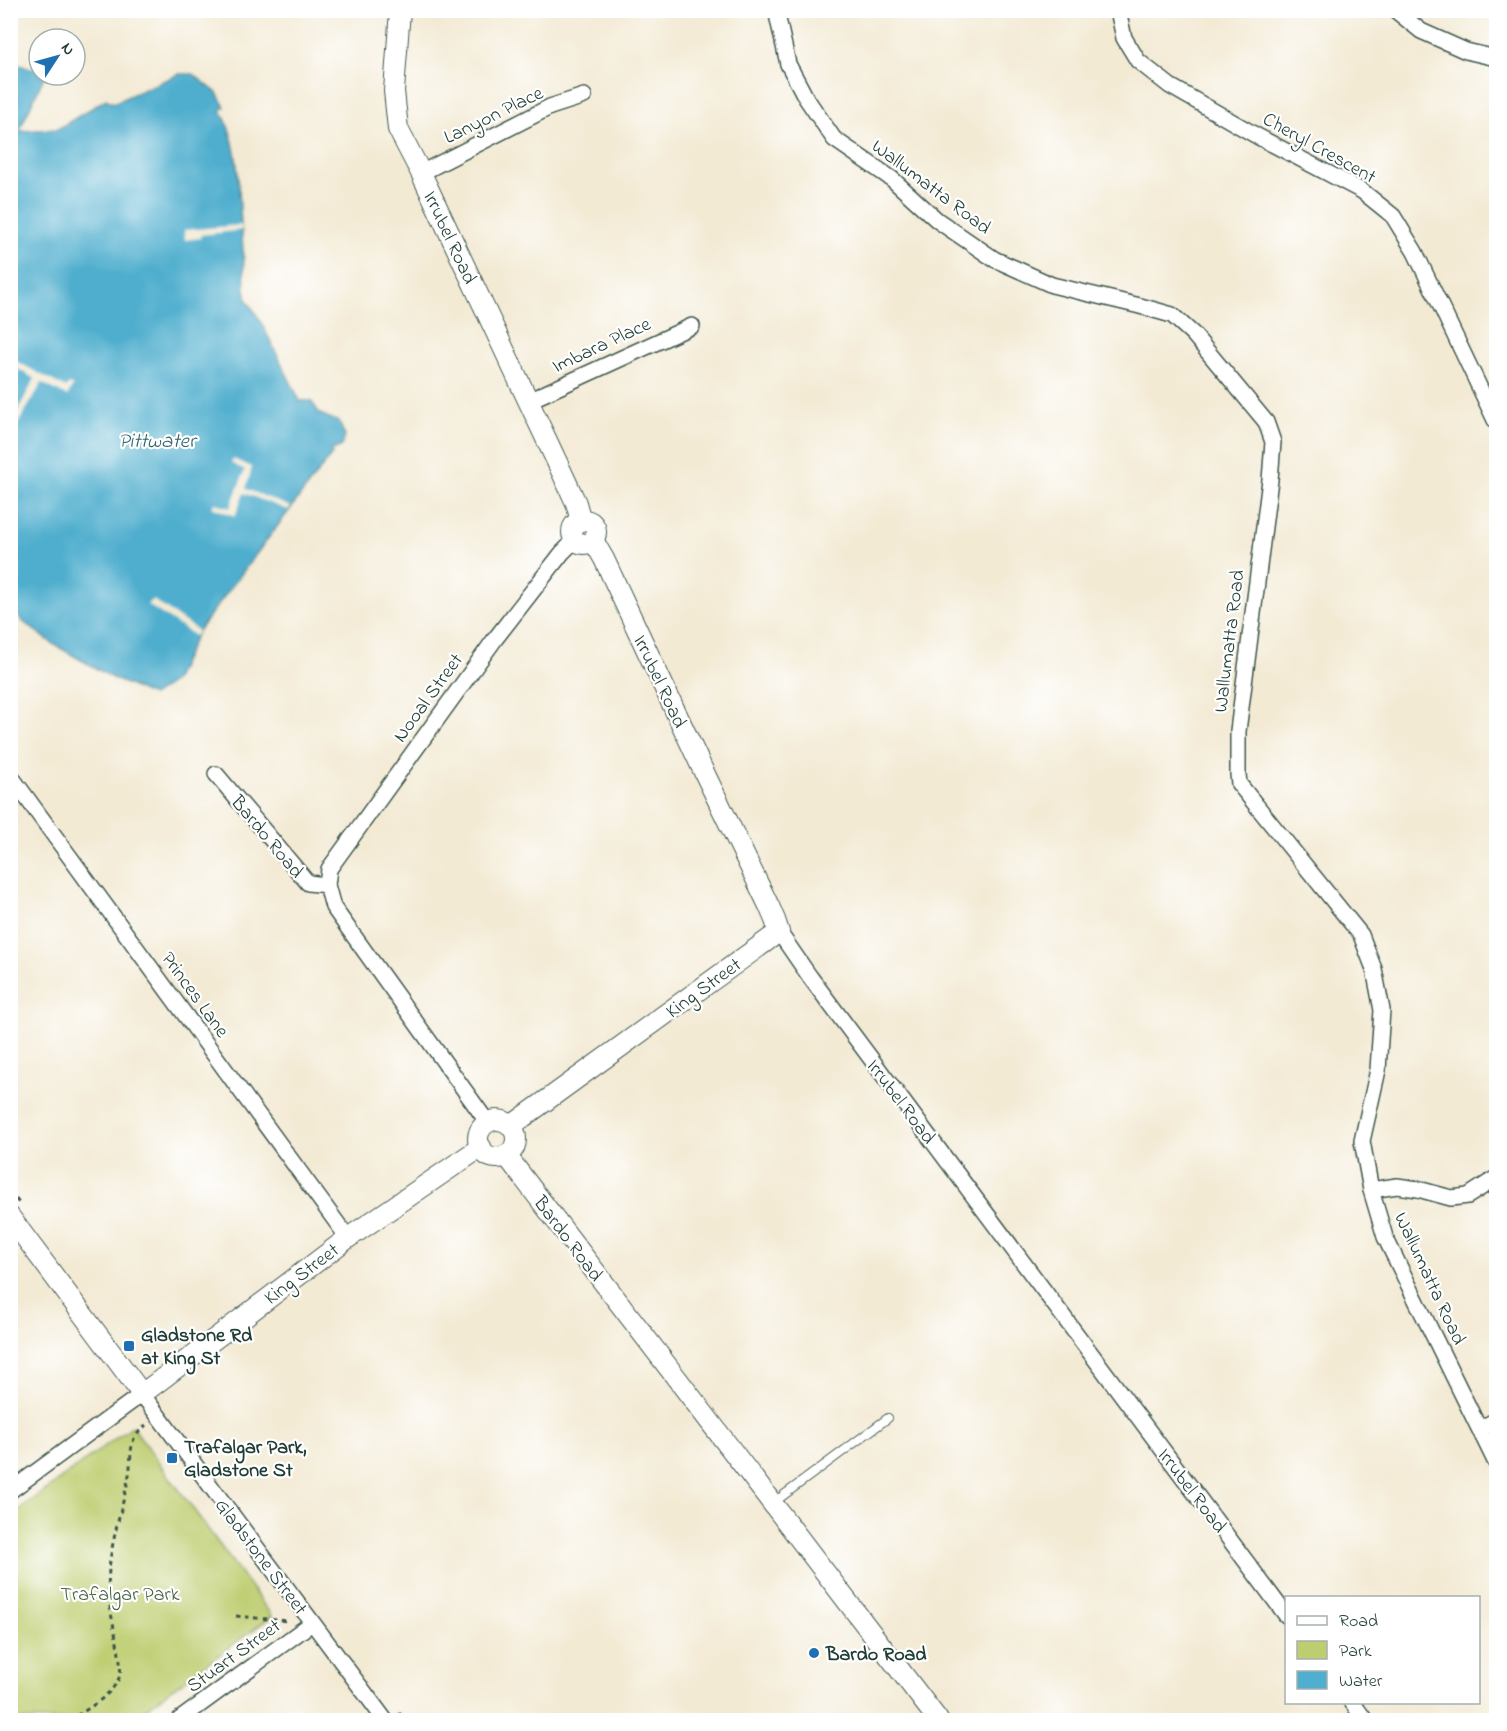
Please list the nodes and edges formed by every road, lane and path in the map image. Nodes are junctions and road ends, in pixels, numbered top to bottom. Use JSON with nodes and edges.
{"nodes":[{"id":1,"x":400,"y":10,"type":"edge"},
{"id":2,"x":776,"y":10,"type":"edge"},
{"id":3,"x":1118,"y":10,"type":"edge"},
{"id":4,"x":1395,"y":10,"type":"edge"},
{"id":5,"x":1497,"y":58,"type":"edge"},
{"id":6,"x":584,"y":96,"type":"dead end"},
{"id":7,"x":421,"y":173,"type":"junction"},
{"id":8,"x":692,"y":326,"type":"dead end"},
{"id":9,"x":528,"y":401,"type":"junction"},
{"id":10,"x":1497,"y":422,"type":"edge"},
{"id":11,"x":584,"y":540,"type":"junction"},
{"id":12,"x":216,"y":774,"type":"dead end"},
{"id":13,"x":10,"y":775,"type":"edge"},
{"id":14,"x":327,"y":885,"type":"junction"},
{"id":15,"x":779,"y":932,"type":"junction"},
{"id":16,"x":488,"y":1123,"type":"junction"},
{"id":17,"x":511,"y":1126,"type":"junction"},
{"id":18,"x":481,"y":1147,"type":"junction"},
{"id":19,"x":506,"y":1155,"type":"junction"},
{"id":20,"x":1497,"y":1178,"type":"edge"},
{"id":21,"x":1371,"y":1190,"type":"junction"},
{"id":22,"x":10,"y":1217,"type":"edge"},
{"id":23,"x":348,"y":1238,"type":"junction"},
{"id":24,"x":141,"y":1394,"type":"junction"},
{"id":25,"x":888,"y":1418,"type":"dead end"},
{"id":26,"x":1497,"y":1420,"type":"edge"},
{"id":27,"x":147,"y":1424,"type":"dead end"},
{"id":28,"x":1480,"y":1429,"type":"junction"},
{"id":29,"x":1497,"y":1463,"type":"edge"},
{"id":30,"x":10,"y":1491,"type":"edge"},
{"id":31,"x":772,"y":1504,"type":"junction"},
{"id":32,"x":1285,"y":1613,"type":"edge"},
{"id":33,"x":236,"y":1616,"type":"dead end"},
{"id":34,"x":312,"y":1623,"type":"junction"},
{"id":35,"x":1353,"y":1704,"type":"edge"},
{"id":36,"x":69,"y":1720,"type":"edge"},
{"id":37,"x":179,"y":1720,"type":"edge"},
{"id":38,"x":385,"y":1720,"type":"edge"},
{"id":39,"x":938,"y":1720,"type":"edge"},
{"id":40,"x":1365,"y":1720,"type":"edge"}],
"edges":[{"from":1,"to":7,"type":"street","name":"Irrubel Road"},
{"from":2,"to":21,"type":"street","name":"Wallumatta Road"},
{"from":3,"to":10,"type":"street","name":"Cheryl Crescent"},
{"from":4,"to":5,"type":"street"},
{"from":6,"to":7,"type":"street","name":"Lanyon Place"},
{"from":7,"to":9,"type":"street","name":"Irrubel Road"},
{"from":8,"to":9,"type":"street","name":"Imbara Place"},
{"from":9,"to":11,"type":"street","name":"Irrubel Road"},
{"from":11,"to":14,"type":"street","name":"Nooal Street"},
{"from":11,"to":15,"type":"street","name":"Irrubel Road"},
{"from":12,"to":14,"type":"street","name":"Bardo Road"},
{"from":13,"to":23,"type":"street","name":"Princes Lane"},
{"from":14,"to":16,"type":"street","name":"Bardo Road"},
{"from":15,"to":17,"type":"street","name":"King Street"},
{"from":15,"to":32,"type":"street","name":"Irrubel Road"},
{"from":16,"to":17,"type":"street"},
{"from":16,"to":18,"type":"street"},
{"from":17,"to":19,"type":"street"},
{"from":18,"to":19,"type":"street"},
{"from":18,"to":23,"type":"street","name":"King Street"},
{"from":19,"to":31,"type":"street","name":"Bardo Road"},
{"from":20,"to":21,"type":"street"},
{"from":21,"to":28,"type":"street","name":"Wallumatta Road"},
{"from":22,"to":24,"type":"street","name":"Gladstone Street"},
{"from":23,"to":24,"type":"street","name":"King Street"},
{"from":24,"to":30,"type":"street","name":"King Street"},
{"from":24,"to":34,"type":"street","name":"Gladstone Street"},
{"from":25,"to":31,"type":"lane"},
{"from":26,"to":28,"type":"street"},
{"from":27,"to":36,"type":"path"},
{"from":28,"to":29,"type":"street","name":"Wallumatta Road"},
{"from":31,"to":39,"type":"street","name":"Bardo Road"},
{"from":33,"to":34,"type":"path"},
{"from":34,"to":37,"type":"street","name":"Stuart Street"},
{"from":34,"to":38,"type":"street","name":"Gladstone Street"},
{"from":35,"to":40,"type":"street"}]}
